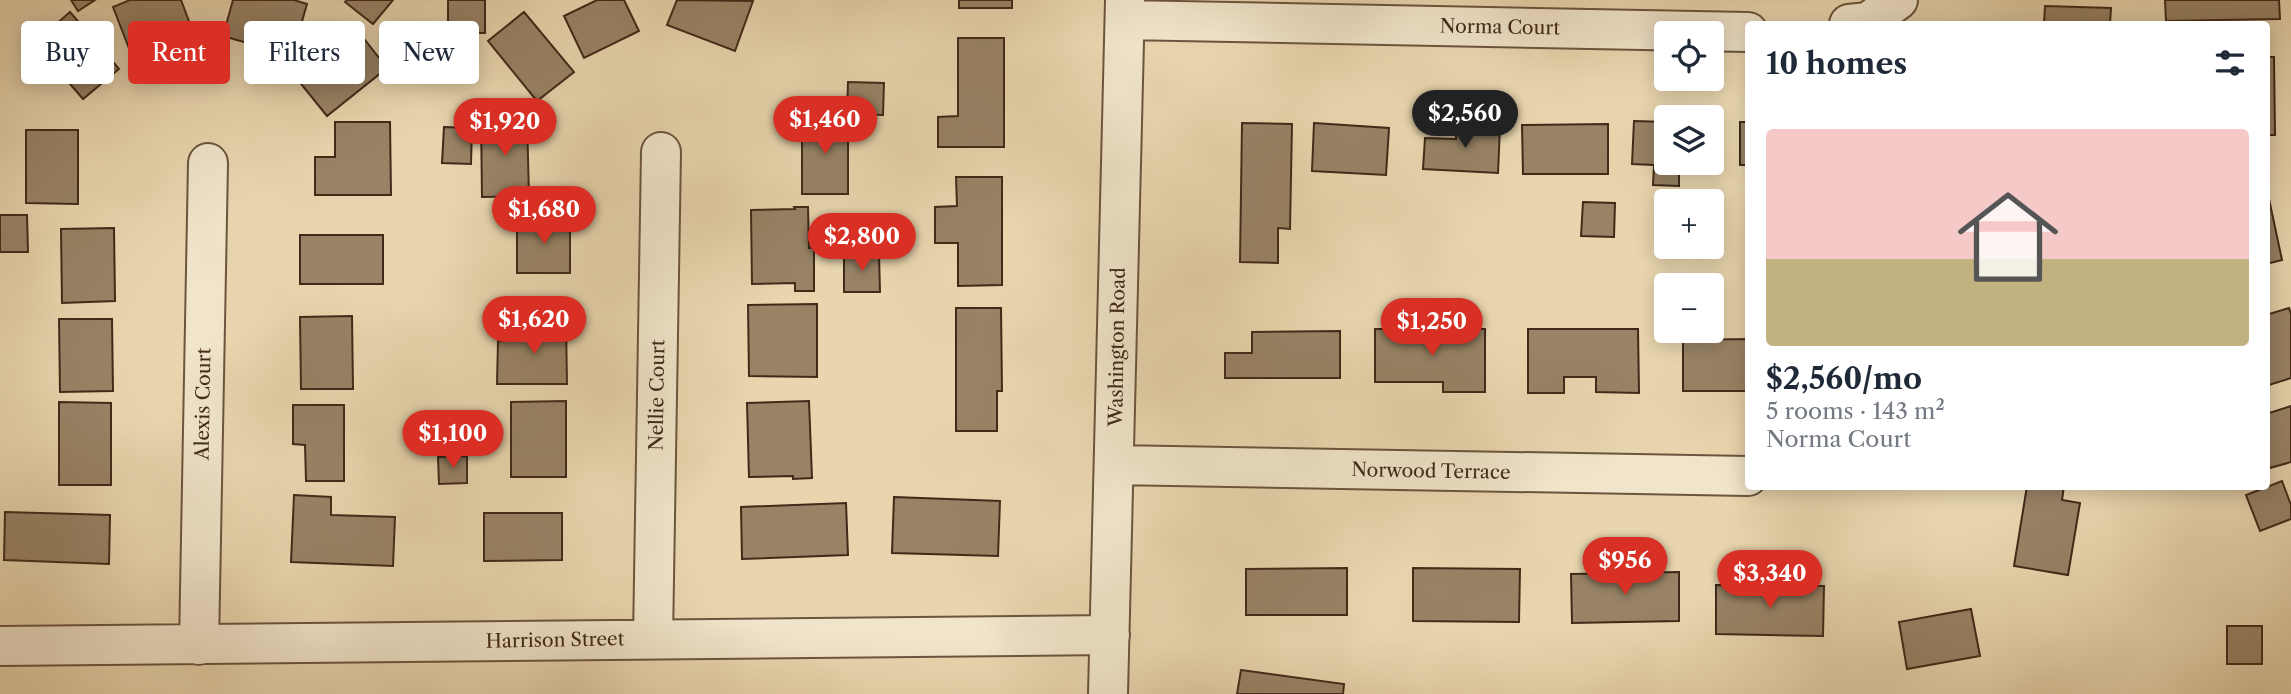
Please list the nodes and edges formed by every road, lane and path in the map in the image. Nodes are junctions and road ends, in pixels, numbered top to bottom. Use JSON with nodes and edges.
{"nodes":[{"id":1,"x":1898,"y":0,"type":"edge"},
{"id":2,"x":1125,"y":10,"type":"edge"},
{"id":3,"x":1869,"y":21,"type":"edge"},
{"id":4,"x":1745,"y":32,"type":"edge"},
{"id":5,"x":661,"y":152,"type":"dead end"},
{"id":6,"x":208,"y":163,"type":"dead end"},
{"id":7,"x":1114,"y":465,"type":"junction"},
{"id":8,"x":1745,"y":476,"type":"edge"},
{"id":9,"x":1110,"y":635,"type":"junction"},
{"id":10,"x":653,"y":639,"type":"junction"},
{"id":11,"x":199,"y":645,"type":"junction"},
{"id":12,"x":0,"y":646,"type":"edge"},
{"id":13,"x":1108,"y":694,"type":"edge"}],
"edges":[{"from":1,"to":3,"type":"street"},
{"from":2,"to":4,"type":"street","name":"Norma Court"},
{"from":2,"to":7,"type":"street","name":"Washington Road"},
{"from":5,"to":10,"type":"street","name":"Nellie Court"},
{"from":6,"to":11,"type":"street","name":"Alexis Court"},
{"from":7,"to":8,"type":"street","name":"Norwood Terrace"},
{"from":7,"to":9,"type":"street","name":"Washington Road"},
{"from":9,"to":10,"type":"street","name":"Harrison Street"},
{"from":9,"to":13,"type":"street","name":"Washington Road"},
{"from":10,"to":11,"type":"street","name":"Harrison Street"},
{"from":11,"to":12,"type":"street","name":"Harrison Street"}]}
